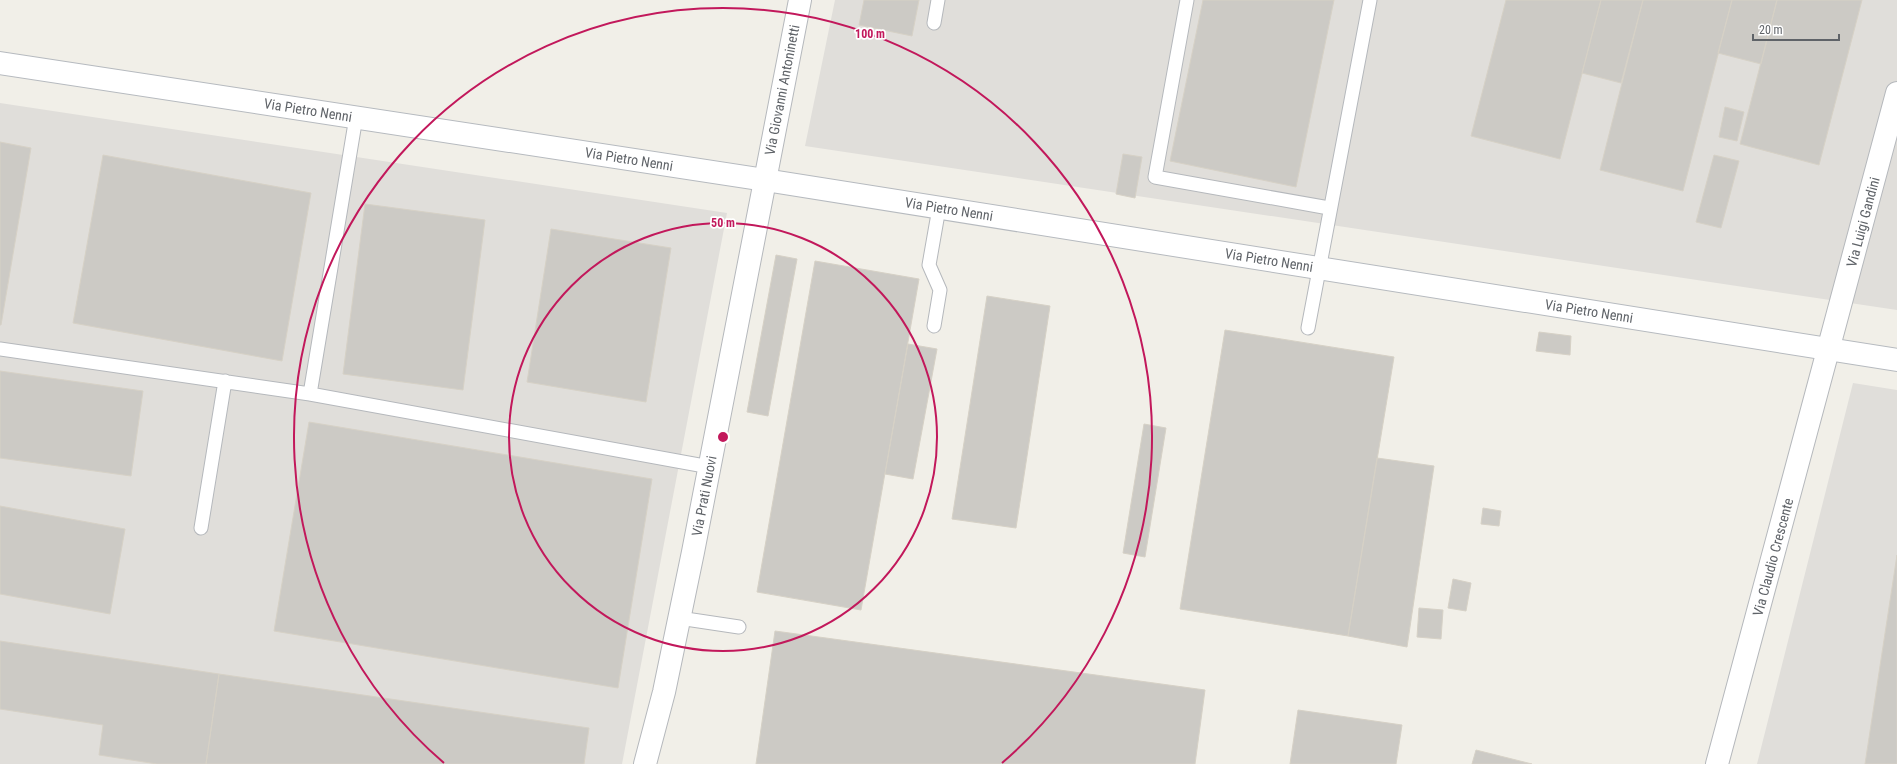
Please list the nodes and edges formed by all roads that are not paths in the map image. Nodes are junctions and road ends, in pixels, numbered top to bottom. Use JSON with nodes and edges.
{"nodes":[{"id":1,"x":800,"y":0,"type":"edge"},
{"id":2,"x":938,"y":0,"type":"edge"},
{"id":3,"x":1187,"y":0,"type":"edge"},
{"id":4,"x":1370,"y":0,"type":"edge"},
{"id":5,"x":934,"y":23,"type":"dead end"},
{"id":6,"x":0,"y":63,"type":"edge"},
{"id":7,"x":1897,"y":93,"type":"edge"},
{"id":8,"x":356,"y":117,"type":"junction"},
{"id":9,"x":1888,"y":165,"type":"edge"},
{"id":10,"x":765,"y":180,"type":"junction"},
{"id":11,"x":939,"y":208,"type":"junction"},
{"id":12,"x":1329,"y":208,"type":"junction"},
{"id":13,"x":1318,"y":268,"type":"junction"},
{"id":14,"x":934,"y":326,"type":"dead end"},
{"id":15,"x":1308,"y":328,"type":"dead end"},
{"id":16,"x":0,"y":349,"type":"edge"},
{"id":17,"x":1828,"y":350,"type":"junction"},
{"id":18,"x":1897,"y":360,"type":"edge"},
{"id":19,"x":225,"y":381,"type":"junction"},
{"id":20,"x":310,"y":394,"type":"junction"},
{"id":21,"x":710,"y":467,"type":"junction"},
{"id":22,"x":200,"y":528,"type":"dead end"},
{"id":23,"x":679,"y":618,"type":"junction"},
{"id":24,"x":739,"y":627,"type":"dead end"},
{"id":25,"x":645,"y":764,"type":"edge"},
{"id":26,"x":1717,"y":764,"type":"edge"}],
"edges":[{"from":1,"to":10,"type":"street","name":"Via Giovanni Antoninetti"},
{"from":2,"to":5,"type":"lane"},
{"from":3,"to":12,"type":"lane"},
{"from":4,"to":12,"type":"lane"},
{"from":6,"to":8,"type":"street","name":"Via Pietro Nenni"},
{"from":7,"to":9,"type":"street","name":"Via Luigi Gandini"},
{"from":8,"to":10,"type":"street","name":"Via Pietro Nenni"},
{"from":8,"to":20,"type":"lane"},
{"from":9,"to":17,"type":"street","name":"Via Luigi Gandini"},
{"from":10,"to":11,"type":"street","name":"Via Pietro Nenni"},
{"from":10,"to":21,"type":"street","name":"Via Prati Nuovi"},
{"from":11,"to":13,"type":"street","name":"Via Pietro Nenni"},
{"from":11,"to":14,"type":"lane"},
{"from":12,"to":13,"type":"lane"},
{"from":13,"to":15,"type":"lane"},
{"from":13,"to":17,"type":"street","name":"Via Pietro Nenni"},
{"from":16,"to":19,"type":"lane"},
{"from":17,"to":18,"type":"street","name":"Via Pietro Nenni"},
{"from":17,"to":26,"type":"street","name":"Via Claudio Crescente"},
{"from":19,"to":20,"type":"lane"},
{"from":19,"to":22,"type":"lane"},
{"from":20,"to":21,"type":"lane"},
{"from":21,"to":23,"type":"street","name":"Via Prati Nuovi"},
{"from":23,"to":24,"type":"lane"},
{"from":23,"to":25,"type":"street","name":"Via Prati Nuovi"}]}
